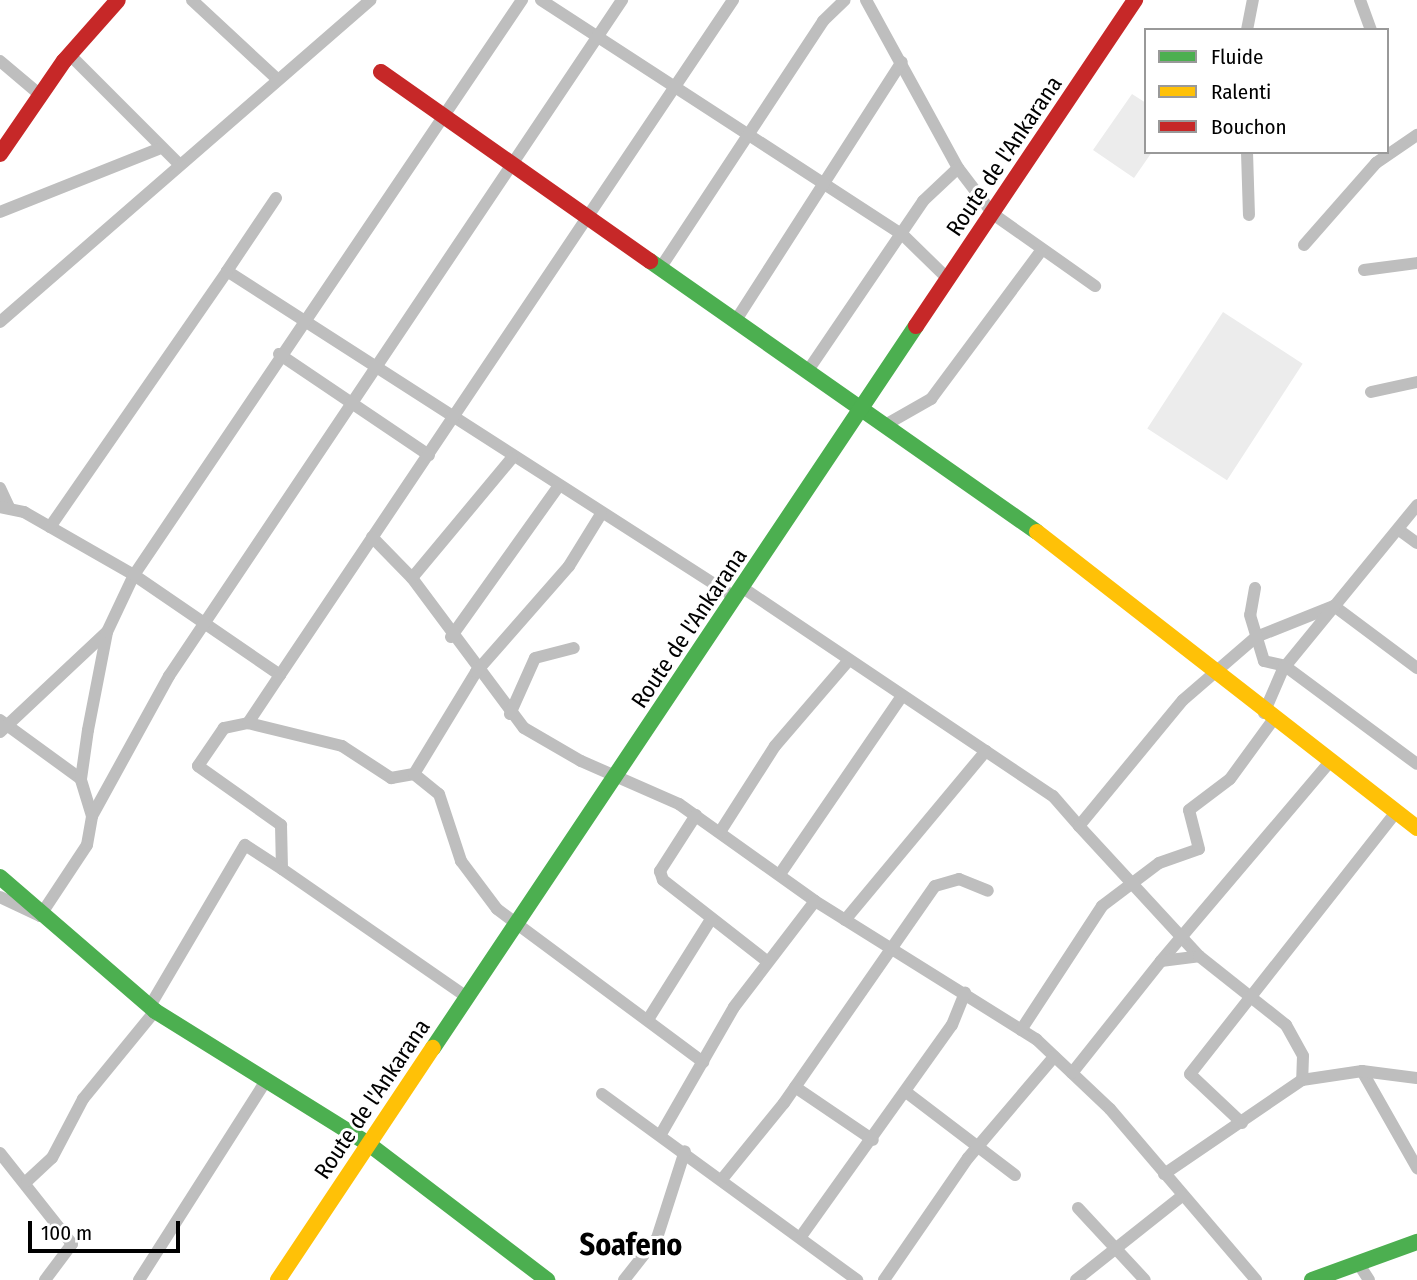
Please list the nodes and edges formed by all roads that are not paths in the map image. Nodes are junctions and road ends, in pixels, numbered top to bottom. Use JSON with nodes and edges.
{"nodes":[{"id":1,"x":118,"y":0,"type":"edge"},
{"id":2,"x":192,"y":0,"type":"edge"},
{"id":3,"x":371,"y":0,"type":"edge"},
{"id":4,"x":522,"y":0,"type":"edge"},
{"id":5,"x":541,"y":0,"type":"edge"},
{"id":6,"x":622,"y":0,"type":"edge"},
{"id":7,"x":733,"y":0,"type":"edge"},
{"id":8,"x":845,"y":0,"type":"edge"},
{"id":9,"x":866,"y":0,"type":"edge"},
{"id":10,"x":1135,"y":0,"type":"edge"},
{"id":11,"x":1254,"y":0,"type":"edge"},
{"id":12,"x":1360,"y":0,"type":"edge"},
{"id":13,"x":360,"y":2,"type":"edge"},
{"id":14,"x":1247,"y":28,"type":"edge"},
{"id":15,"x":1370,"y":28,"type":"edge"},
{"id":16,"x":597,"y":35,"type":"junction"},
{"id":17,"x":70,"y":55,"type":"junction"},
{"id":18,"x":0,"y":61,"type":"edge"},
{"id":19,"x":902,"y":62,"type":"junction"},
{"id":20,"x":382,"y":72,"type":"dead end"},
{"id":21,"x":278,"y":79,"type":"junction"},
{"id":22,"x":674,"y":87,"type":"junction"},
{"id":23,"x":39,"y":94,"type":"junction"},
{"id":24,"x":441,"y":116,"type":"junction"},
{"id":25,"x":1417,"y":135,"type":"edge"},
{"id":26,"x":751,"y":138,"type":"junction"},
{"id":27,"x":158,"y":149,"type":"junction"},
{"id":28,"x":0,"y":154,"type":"edge"},
{"id":29,"x":1247,"y":154,"type":"edge"},
{"id":30,"x":178,"y":163,"type":"junction"},
{"id":31,"x":512,"y":164,"type":"junction"},
{"id":32,"x":958,"y":168,"type":"junction"},
{"id":33,"x":824,"y":187,"type":"junction"},
{"id":34,"x":276,"y":198,"type":"dead end"},
{"id":35,"x":0,"y":212,"type":"edge"},
{"id":36,"x":993,"y":214,"type":"junction"},
{"id":37,"x":1249,"y":215,"type":"dead end"},
{"id":38,"x":587,"y":217,"type":"junction"},
{"id":39,"x":902,"y":234,"type":"junction"},
{"id":40,"x":1304,"y":245,"type":"dead end"},
{"id":41,"x":1040,"y":252,"type":"junction"},
{"id":42,"x":1417,"y":263,"type":"edge"},
{"id":43,"x":663,"y":264,"type":"junction"},
{"id":44,"x":1364,"y":270,"type":"dead end"},
{"id":45,"x":227,"y":271,"type":"junction"},
{"id":46,"x":947,"y":278,"type":"junction"},
{"id":47,"x":1095,"y":286,"type":"dead end"},
{"id":48,"x":738,"y":317,"type":"junction"},
{"id":49,"x":0,"y":322,"type":"edge"},
{"id":50,"x":304,"y":322,"type":"junction"},
{"id":51,"x":279,"y":354,"type":"junction"},
{"id":52,"x":375,"y":367,"type":"junction"},
{"id":53,"x":809,"y":369,"type":"junction"},
{"id":54,"x":1417,"y":382,"type":"edge"},
{"id":55,"x":1371,"y":392,"type":"dead end"},
{"id":56,"x":352,"y":403,"type":"junction"},
{"id":57,"x":862,"y":405,"type":"junction"},
{"id":58,"x":452,"y":417,"type":"junction"},
{"id":59,"x":887,"y":424,"type":"junction"},
{"id":60,"x":429,"y":455,"type":"junction"},
{"id":61,"x":512,"y":458,"type":"junction"},
{"id":62,"x":558,"y":487,"type":"junction"},
{"id":63,"x":0,"y":488,"type":"edge"},
{"id":64,"x":1417,"y":505,"type":"edge"},
{"id":65,"x":5,"y":507,"type":"edge"},
{"id":66,"x":601,"y":514,"type":"junction"},
{"id":67,"x":50,"y":527,"type":"junction"},
{"id":68,"x":1399,"y":530,"type":"junction"},
{"id":69,"x":372,"y":537,"type":"junction"},
{"id":70,"x":1417,"y":543,"type":"edge"},
{"id":71,"x":134,"y":575,"type":"junction"},
{"id":72,"x":412,"y":578,"type":"junction"},
{"id":73,"x":1255,"y":588,"type":"dead end"},
{"id":74,"x":740,"y":593,"type":"junction"},
{"id":75,"x":1334,"y":606,"type":"junction"},
{"id":76,"x":203,"y":623,"type":"junction"},
{"id":77,"x":107,"y":632,"type":"junction"},
{"id":78,"x":451,"y":637,"type":"junction"},
{"id":79,"x":1256,"y":637,"type":"junction"},
{"id":80,"x":574,"y":648,"type":"dead end"},
{"id":81,"x":848,"y":660,"type":"junction"},
{"id":82,"x":1285,"y":666,"type":"junction"},
{"id":83,"x":1417,"y":668,"type":"edge"},
{"id":84,"x":476,"y":672,"type":"junction"},
{"id":85,"x":1213,"y":674,"type":"junction"},
{"id":86,"x":280,"y":675,"type":"junction"},
{"id":87,"x":902,"y":696,"type":"junction"},
{"id":88,"x":510,"y":714,"type":"junction"},
{"id":89,"x":1268,"y":716,"type":"junction"},
{"id":90,"x":248,"y":723,"type":"junction"},
{"id":91,"x":2,"y":727,"type":"edge"},
{"id":92,"x":986,"y":751,"type":"junction"},
{"id":93,"x":1329,"y":763,"type":"junction"},
{"id":94,"x":1417,"y":764,"type":"edge"},
{"id":95,"x":414,"y":774,"type":"junction"},
{"id":96,"x":619,"y":774,"type":"junction"},
{"id":97,"x":81,"y":779,"type":"junction"},
{"id":98,"x":1396,"y":812,"type":"junction"},
{"id":99,"x":92,"y":816,"type":"junction"},
{"id":100,"x":696,"y":816,"type":"junction"},
{"id":101,"x":1079,"y":826,"type":"junction"},
{"id":102,"x":1417,"y":828,"type":"edge"},
{"id":103,"x":720,"y":832,"type":"junction"},
{"id":104,"x":282,"y":869,"type":"junction"},
{"id":105,"x":780,"y":874,"type":"junction"},
{"id":106,"x":0,"y":877,"type":"edge"},
{"id":107,"x":1134,"y":878,"type":"junction"},
{"id":108,"x":988,"y":891,"type":"dead end"},
{"id":109,"x":0,"y":897,"type":"edge"},
{"id":110,"x":815,"y":901,"type":"junction"},
{"id":111,"x":40,"y":916,"type":"junction"},
{"id":112,"x":711,"y":919,"type":"junction"},
{"id":113,"x":845,"y":920,"type":"junction"},
{"id":114,"x":514,"y":925,"type":"junction"},
{"id":115,"x":1181,"y":941,"type":"junction"},
{"id":116,"x":888,"y":946,"type":"junction"},
{"id":117,"x":1199,"y":956,"type":"junction"},
{"id":118,"x":1161,"y":961,"type":"junction"},
{"id":119,"x":768,"y":962,"type":"junction"},
{"id":120,"x":965,"y":993,"type":"junction"},
{"id":121,"x":1248,"y":993,"type":"junction"},
{"id":122,"x":467,"y":997,"type":"junction"},
{"id":123,"x":152,"y":1009,"type":"junction"},
{"id":124,"x":649,"y":1018,"type":"junction"},
{"id":125,"x":1021,"y":1030,"type":"junction"},
{"id":126,"x":1054,"y":1057,"type":"junction"},
{"id":127,"x":703,"y":1062,"type":"junction"},
{"id":128,"x":1362,"y":1071,"type":"junction"},
{"id":129,"x":1072,"y":1073,"type":"junction"},
{"id":130,"x":1417,"y":1078,"type":"edge"},
{"id":131,"x":1302,"y":1080,"type":"junction"},
{"id":132,"x":264,"y":1084,"type":"junction"},
{"id":133,"x":795,"y":1087,"type":"junction"},
{"id":134,"x":906,"y":1092,"type":"junction"},
{"id":135,"x":601,"y":1094,"type":"dead end"},
{"id":136,"x":1242,"y":1123,"type":"junction"},
{"id":137,"x":661,"y":1134,"type":"junction"},
{"id":138,"x":873,"y":1140,"type":"junction"},
{"id":139,"x":370,"y":1144,"type":"junction"},
{"id":140,"x":983,"y":1146,"type":"junction"},
{"id":141,"x":685,"y":1151,"type":"junction"},
{"id":142,"x":0,"y":1153,"type":"edge"},
{"id":143,"x":1417,"y":1168,"type":"edge"},
{"id":144,"x":1164,"y":1174,"type":"junction"},
{"id":145,"x":1015,"y":1175,"type":"dead end"},
{"id":146,"x":723,"y":1178,"type":"junction"},
{"id":147,"x":27,"y":1181,"type":"junction"},
{"id":148,"x":1182,"y":1196,"type":"junction"},
{"id":149,"x":1078,"y":1208,"type":"dead end"},
{"id":150,"x":802,"y":1235,"type":"junction"},
{"id":151,"x":1417,"y":1242,"type":"edge"},
{"id":152,"x":1116,"y":1249,"type":"junction"},
{"id":153,"x":1358,"y":1263,"type":"junction"},
{"id":154,"x":1086,"y":1277,"type":"edge"},
{"id":155,"x":45,"y":1280,"type":"edge"},
{"id":156,"x":139,"y":1280,"type":"edge"},
{"id":157,"x":278,"y":1280,"type":"edge"},
{"id":158,"x":547,"y":1280,"type":"edge"},
{"id":159,"x":624,"y":1280,"type":"edge"},
{"id":160,"x":857,"y":1280,"type":"edge"},
{"id":161,"x":884,"y":1280,"type":"edge"},
{"id":162,"x":1145,"y":1280,"type":"edge"},
{"id":163,"x":1256,"y":1280,"type":"edge"},
{"id":164,"x":1312,"y":1280,"type":"edge"},
{"id":165,"x":1369,"y":1280,"type":"edge"}],
"edges":[{"from":1,"to":17,"type":"main road"},
{"from":2,"to":21,"type":"street"},
{"from":3,"to":13,"type":"street"},
{"from":4,"to":24,"type":"street"},
{"from":5,"to":16,"type":"street"},
{"from":6,"to":16,"type":"street"},
{"from":7,"to":22,"type":"street"},
{"from":8,"to":26,"type":"street"},
{"from":9,"to":19,"type":"street"},
{"from":10,"to":36,"type":"main road","name":"Route de l'Ankarana"},
{"from":11,"to":14,"type":"street"},
{"from":12,"to":15,"type":"street"},
{"from":13,"to":21,"type":"street"},
{"from":16,"to":22,"type":"street"},
{"from":16,"to":31,"type":"street"},
{"from":17,"to":23,"type":"main road"},
{"from":17,"to":27,"type":"street"},
{"from":18,"to":23,"type":"street"},
{"from":19,"to":32,"type":"street"},
{"from":19,"to":33,"type":"street"},
{"from":20,"to":24,"type":"main road"},
{"from":21,"to":30,"type":"street"},
{"from":22,"to":26,"type":"street"},
{"from":22,"to":38,"type":"street"},
{"from":23,"to":28,"type":"main road"},
{"from":24,"to":31,"type":"main road"},
{"from":24,"to":50,"type":"street"},
{"from":25,"to":40,"type":"street"},
{"from":26,"to":33,"type":"street"},
{"from":26,"to":43,"type":"street"},
{"from":27,"to":30,"type":"street"},
{"from":27,"to":35,"type":"street"},
{"from":29,"to":37,"type":"street"},
{"from":30,"to":49,"type":"street"},
{"from":31,"to":38,"type":"main road"},
{"from":31,"to":52,"type":"street"},
{"from":32,"to":36,"type":"street"},
{"from":32,"to":39,"type":"street"},
{"from":33,"to":39,"type":"street"},
{"from":33,"to":48,"type":"street"},
{"from":34,"to":45,"type":"street"},
{"from":36,"to":41,"type":"street"},
{"from":36,"to":46,"type":"main road","name":"Route de l'Ankarana"},
{"from":38,"to":43,"type":"main road"},
{"from":38,"to":58,"type":"street"},
{"from":39,"to":46,"type":"street"},
{"from":39,"to":53,"type":"street"},
{"from":41,"to":47,"type":"street"},
{"from":41,"to":59,"type":"street"},
{"from":42,"to":44,"type":"street"},
{"from":43,"to":48,"type":"main road"},
{"from":45,"to":50,"type":"street"},
{"from":45,"to":67,"type":"street"},
{"from":46,"to":57,"type":"main road","name":"Route de l'Ankarana"},
{"from":48,"to":53,"type":"main road"},
{"from":50,"to":51,"type":"street"},
{"from":50,"to":52,"type":"street"},
{"from":51,"to":56,"type":"street"},
{"from":51,"to":71,"type":"street"},
{"from":52,"to":56,"type":"street"},
{"from":52,"to":58,"type":"street"},
{"from":53,"to":57,"type":"main road"},
{"from":54,"to":55,"type":"street"},
{"from":56,"to":60,"type":"street"},
{"from":56,"to":76,"type":"street"},
{"from":57,"to":59,"type":"main road"},
{"from":57,"to":74,"type":"main road","name":"Route de l'Ankarana"},
{"from":58,"to":60,"type":"street"},
{"from":58,"to":61,"type":"street"},
{"from":59,"to":85,"type":"main road"},
{"from":60,"to":69,"type":"street"},
{"from":61,"to":62,"type":"street"},
{"from":61,"to":72,"type":"street"},
{"from":62,"to":66,"type":"street"},
{"from":62,"to":78,"type":"street"},
{"from":63,"to":65,"type":"street"},
{"from":64,"to":68,"type":"street"},
{"from":65,"to":67,"type":"street"},
{"from":66,"to":74,"type":"street"},
{"from":66,"to":84,"type":"street"},
{"from":67,"to":71,"type":"street"},
{"from":68,"to":70,"type":"street"},
{"from":68,"to":75,"type":"street"},
{"from":69,"to":72,"type":"street"},
{"from":69,"to":86,"type":"street"},
{"from":71,"to":76,"type":"street"},
{"from":71,"to":77,"type":"street"},
{"from":72,"to":78,"type":"street"},
{"from":73,"to":79,"type":"street"},
{"from":74,"to":81,"type":"street"},
{"from":74,"to":96,"type":"main road","name":"Route de l'Ankarana"},
{"from":75,"to":79,"type":"street"},
{"from":75,"to":82,"type":"street"},
{"from":75,"to":83,"type":"street"},
{"from":76,"to":86,"type":"street"},
{"from":76,"to":99,"type":"street"},
{"from":77,"to":91,"type":"street"},
{"from":77,"to":97,"type":"street"},
{"from":78,"to":84,"type":"street"},
{"from":79,"to":82,"type":"street"},
{"from":79,"to":85,"type":"street"},
{"from":80,"to":88,"type":"street"},
{"from":81,"to":87,"type":"street"},
{"from":81,"to":103,"type":"street"},
{"from":82,"to":89,"type":"street"},
{"from":82,"to":94,"type":"street"},
{"from":84,"to":88,"type":"street"},
{"from":84,"to":95,"type":"street"},
{"from":85,"to":89,"type":"main road"},
{"from":85,"to":101,"type":"street"},
{"from":86,"to":90,"type":"street"},
{"from":87,"to":92,"type":"street"},
{"from":87,"to":105,"type":"street"},
{"from":88,"to":96,"type":"street"},
{"from":89,"to":93,"type":"main road"},
{"from":89,"to":107,"type":"street"},
{"from":90,"to":95,"type":"street"},
{"from":90,"to":104,"type":"street"},
{"from":91,"to":97,"type":"street"},
{"from":92,"to":101,"type":"street"},
{"from":92,"to":113,"type":"street"},
{"from":93,"to":98,"type":"main road"},
{"from":93,"to":115,"type":"street"},
{"from":95,"to":114,"type":"street"},
{"from":96,"to":100,"type":"street"},
{"from":96,"to":114,"type":"main road","name":"Route de l'Ankarana"},
{"from":97,"to":99,"type":"street"},
{"from":98,"to":102,"type":"main road"},
{"from":98,"to":121,"type":"street"},
{"from":99,"to":111,"type":"street"},
{"from":100,"to":103,"type":"street"},
{"from":100,"to":112,"type":"street"},
{"from":101,"to":107,"type":"street"},
{"from":103,"to":105,"type":"street"},
{"from":104,"to":122,"type":"street"},
{"from":104,"to":123,"type":"street"},
{"from":105,"to":110,"type":"street"},
{"from":106,"to":111,"type":"main road"},
{"from":107,"to":115,"type":"street"},
{"from":107,"to":125,"type":"street"},
{"from":108,"to":116,"type":"street"},
{"from":109,"to":111,"type":"street"},
{"from":110,"to":113,"type":"street"},
{"from":110,"to":119,"type":"street"},
{"from":111,"to":123,"type":"main road"},
{"from":112,"to":119,"type":"street"},
{"from":112,"to":124,"type":"street"},
{"from":113,"to":116,"type":"street"},
{"from":114,"to":122,"type":"main road","name":"Route de l'Ankarana"},
{"from":114,"to":124,"type":"street"},
{"from":115,"to":117,"type":"street"},
{"from":115,"to":118,"type":"street"},
{"from":116,"to":120,"type":"street"},
{"from":116,"to":133,"type":"street"},
{"from":117,"to":118,"type":"street"},
{"from":117,"to":121,"type":"street"},
{"from":118,"to":129,"type":"street"},
{"from":119,"to":127,"type":"street"},
{"from":120,"to":125,"type":"street"},
{"from":120,"to":134,"type":"street"},
{"from":121,"to":131,"type":"street"},
{"from":121,"to":136,"type":"street"},
{"from":122,"to":139,"type":"main road","name":"Route de l'Ankarana"},
{"from":123,"to":132,"type":"main road"},
{"from":123,"to":147,"type":"street"},
{"from":124,"to":127,"type":"street"},
{"from":125,"to":126,"type":"street"},
{"from":126,"to":129,"type":"street"},
{"from":126,"to":140,"type":"street"},
{"from":127,"to":137,"type":"street"},
{"from":128,"to":130,"type":"street"},
{"from":128,"to":131,"type":"street"},
{"from":128,"to":143,"type":"street"},
{"from":129,"to":144,"type":"street"},
{"from":131,"to":136,"type":"street"},
{"from":132,"to":139,"type":"main road"},
{"from":132,"to":156,"type":"street"},
{"from":133,"to":138,"type":"street"},
{"from":133,"to":146,"type":"street"},
{"from":134,"to":138,"type":"street"},
{"from":134,"to":140,"type":"street"},
{"from":135,"to":137,"type":"street"},
{"from":136,"to":144,"type":"street"},
{"from":137,"to":141,"type":"street"},
{"from":138,"to":150,"type":"street"},
{"from":139,"to":157,"type":"main road","name":"Route de l'Ankarana"},
{"from":139,"to":158,"type":"main road"},
{"from":140,"to":145,"type":"street"},
{"from":140,"to":161,"type":"street"},
{"from":141,"to":146,"type":"street"},
{"from":141,"to":159,"type":"street"},
{"from":142,"to":147,"type":"street"},
{"from":144,"to":148,"type":"street"},
{"from":146,"to":150,"type":"street"},
{"from":147,"to":155,"type":"street"},
{"from":148,"to":152,"type":"street"},
{"from":148,"to":163,"type":"street"},
{"from":149,"to":152,"type":"street"},
{"from":150,"to":160,"type":"street"},
{"from":151,"to":153,"type":"main road"},
{"from":152,"to":154,"type":"street"},
{"from":152,"to":162,"type":"street"},
{"from":153,"to":164,"type":"main road"},
{"from":153,"to":165,"type":"street"}]}
